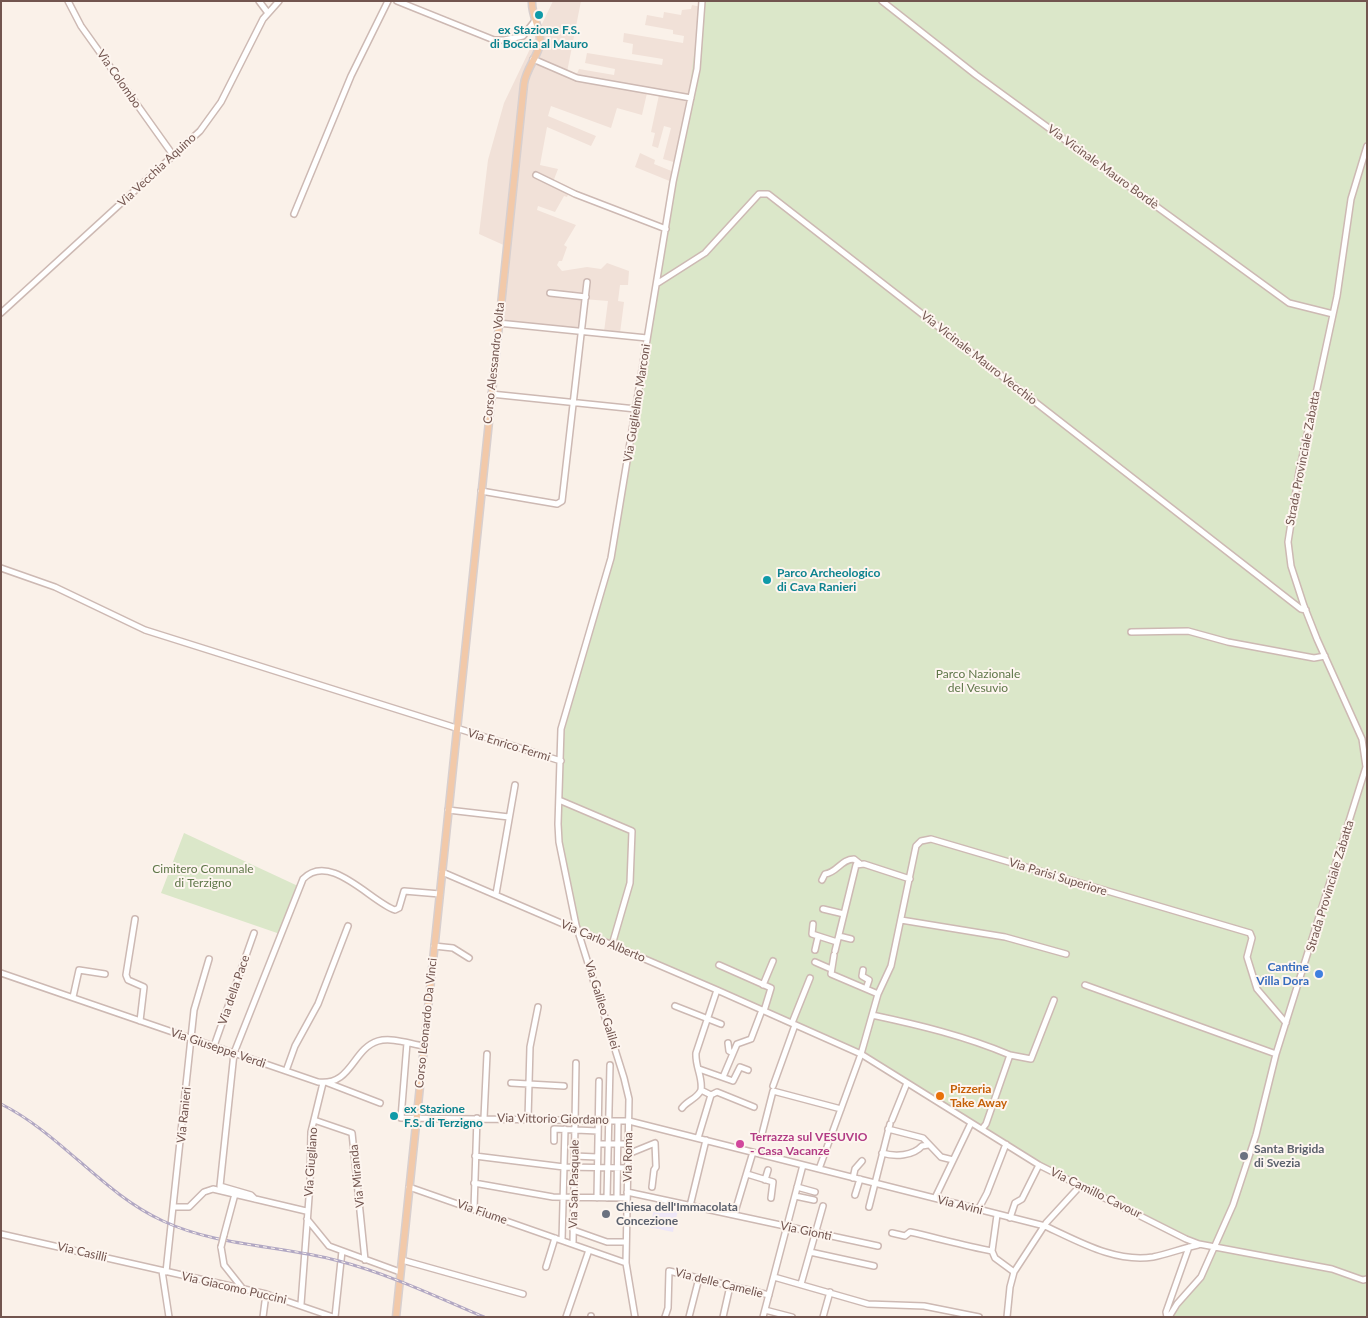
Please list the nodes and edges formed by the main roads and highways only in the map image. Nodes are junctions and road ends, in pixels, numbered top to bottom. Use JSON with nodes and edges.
{"nodes":[{"id":1,"x":532,"y":1,"type":"edge"},
{"id":2,"x":456,"y":728,"type":"joint"},
{"id":3,"x":396,"y":1317,"type":"edge"}],
"edges":[{"from":1,"to":2,"type":"main road","name":"Corso Alessandro Volta"},
{"from":2,"to":3,"type":"main road","name":"Corso Leonardo Da Vinci"}]}
